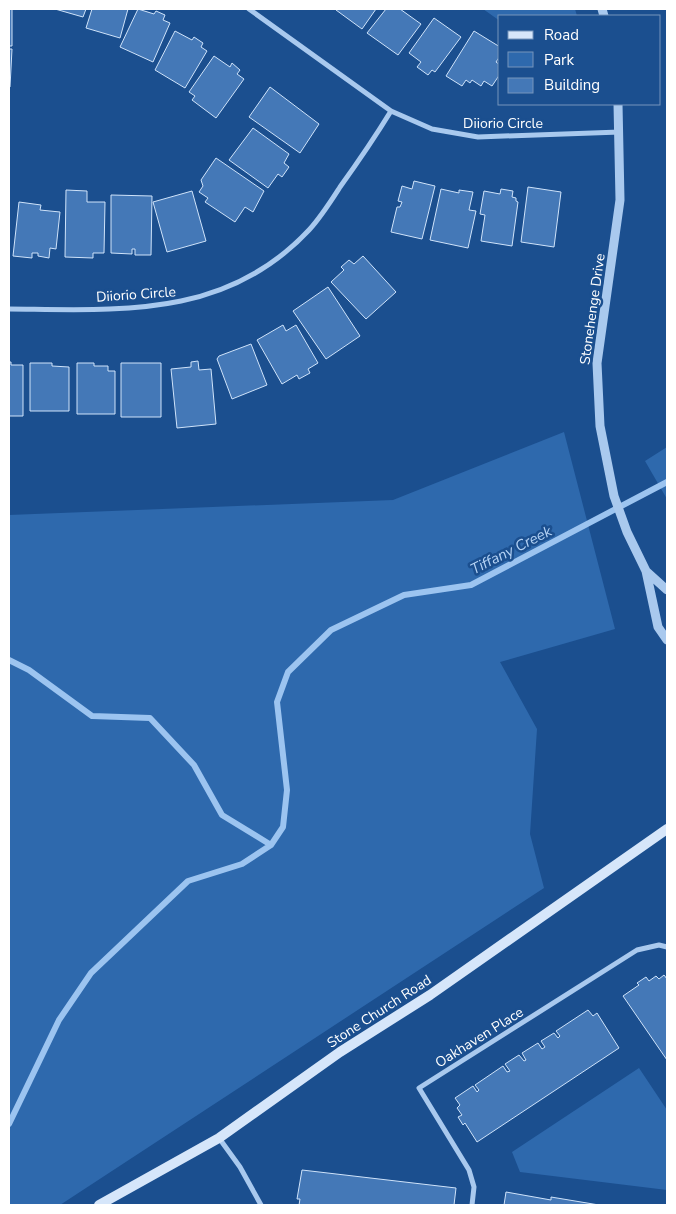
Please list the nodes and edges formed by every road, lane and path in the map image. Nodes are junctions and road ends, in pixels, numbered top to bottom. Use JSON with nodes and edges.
{"nodes":[{"id":1,"x":249,"y":9,"type":"edge"},
{"id":2,"x":618,"y":105,"type":"edge"},
{"id":3,"x":391,"y":111,"type":"junction"},
{"id":4,"x":620,"y":132,"type":"junction"},
{"id":5,"x":9,"y":309,"type":"edge"},
{"id":6,"x":646,"y":571,"type":"junction"},
{"id":7,"x":667,"y":590,"type":"edge"},
{"id":8,"x":667,"y":640,"type":"edge"},
{"id":9,"x":667,"y":829,"type":"edge"},
{"id":10,"x":667,"y":947,"type":"edge"},
{"id":11,"x":219,"y":1138,"type":"junction"},
{"id":12,"x":99,"y":1205,"type":"edge"},
{"id":13,"x":261,"y":1205,"type":"edge"},
{"id":14,"x":472,"y":1205,"type":"edge"}],
"edges":[{"from":1,"to":3,"type":"street","name":"Diiorio Circle"},
{"from":2,"to":4,"type":"street","name":"Stonehenge Drive"},
{"from":3,"to":4,"type":"street","name":"Diiorio Circle"},
{"from":3,"to":5,"type":"street","name":"Diiorio Circle"},
{"from":4,"to":6,"type":"street","name":"Stonehenge Drive"},
{"from":6,"to":7,"type":"street","name":"Stonehenge Drive"},
{"from":6,"to":8,"type":"street","name":"Stonehenge Drive"},
{"from":9,"to":11,"type":"main road","name":"Stone Church Road"},
{"from":10,"to":14,"type":"street","name":"Oakhaven Place"},
{"from":11,"to":12,"type":"main road","name":"Stone Church Road"},
{"from":11,"to":13,"type":"street"}]}
